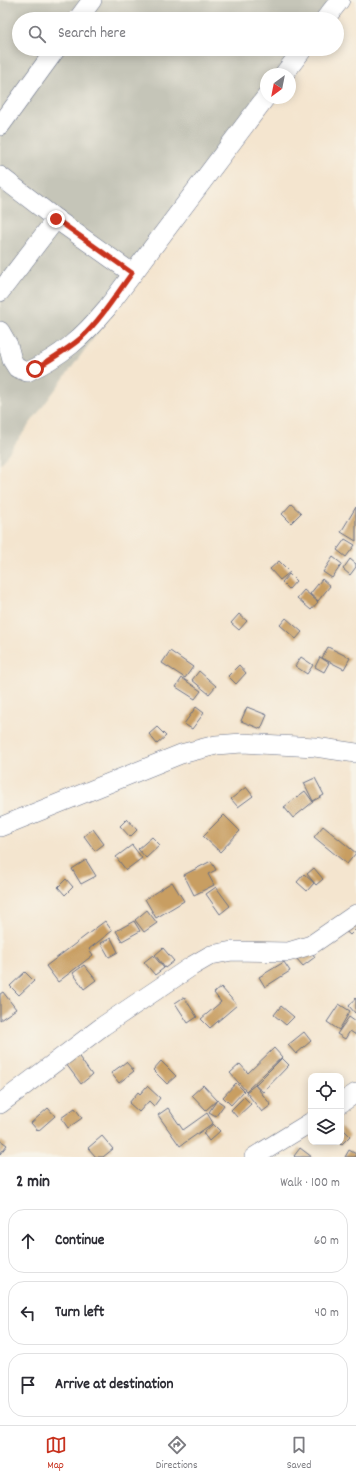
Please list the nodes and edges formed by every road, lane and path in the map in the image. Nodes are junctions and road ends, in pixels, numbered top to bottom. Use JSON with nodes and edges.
{"nodes":[{"id":1,"x":92,"y":0,"type":"edge"},
{"id":2,"x":340,"y":0,"type":"edge"},
{"id":3,"x":83,"y":12,"type":"edge"},
{"id":4,"x":331,"y":12,"type":"edge"},
{"id":5,"x":51,"y":56,"type":"edge"},
{"id":6,"x":297,"y":56,"type":"edge"},
{"id":7,"x":288,"y":68,"type":"edge"},
{"id":8,"x":261,"y":104,"type":"edge"},
{"id":9,"x":0,"y":126,"type":"edge"},
{"id":10,"x":0,"y":176,"type":"edge"},
{"id":11,"x":56,"y":219,"type":"junction"},
{"id":12,"x":132,"y":273,"type":"junction"},
{"id":13,"x":0,"y":292,"type":"edge"},
{"id":14,"x":0,"y":331,"type":"edge"},
{"id":15,"x":356,"y":753,"type":"edge"},
{"id":16,"x":0,"y":827,"type":"edge"},
{"id":17,"x":356,"y":914,"type":"edge"},
{"id":18,"x":356,"y":1093,"type":"edge"},
{"id":19,"x":344,"y":1101,"type":"edge"},
{"id":20,"x":0,"y":1104,"type":"edge"},
{"id":21,"x":308,"y":1124,"type":"edge"},
{"id":22,"x":254,"y":1157,"type":"edge"}],
"edges":[{"from":1,"to":3,"type":"street"},
{"from":2,"to":4,"type":"street"},
{"from":5,"to":9,"type":"street"},
{"from":6,"to":7,"type":"street"},
{"from":8,"to":12,"type":"street"},
{"from":10,"to":11,"type":"street"},
{"from":11,"to":12,"type":"street"},
{"from":11,"to":13,"type":"street"},
{"from":12,"to":14,"type":"street"},
{"from":15,"to":16,"type":"street"},
{"from":17,"to":20,"type":"street"},
{"from":18,"to":19,"type":"street"},
{"from":21,"to":22,"type":"street"}]}
